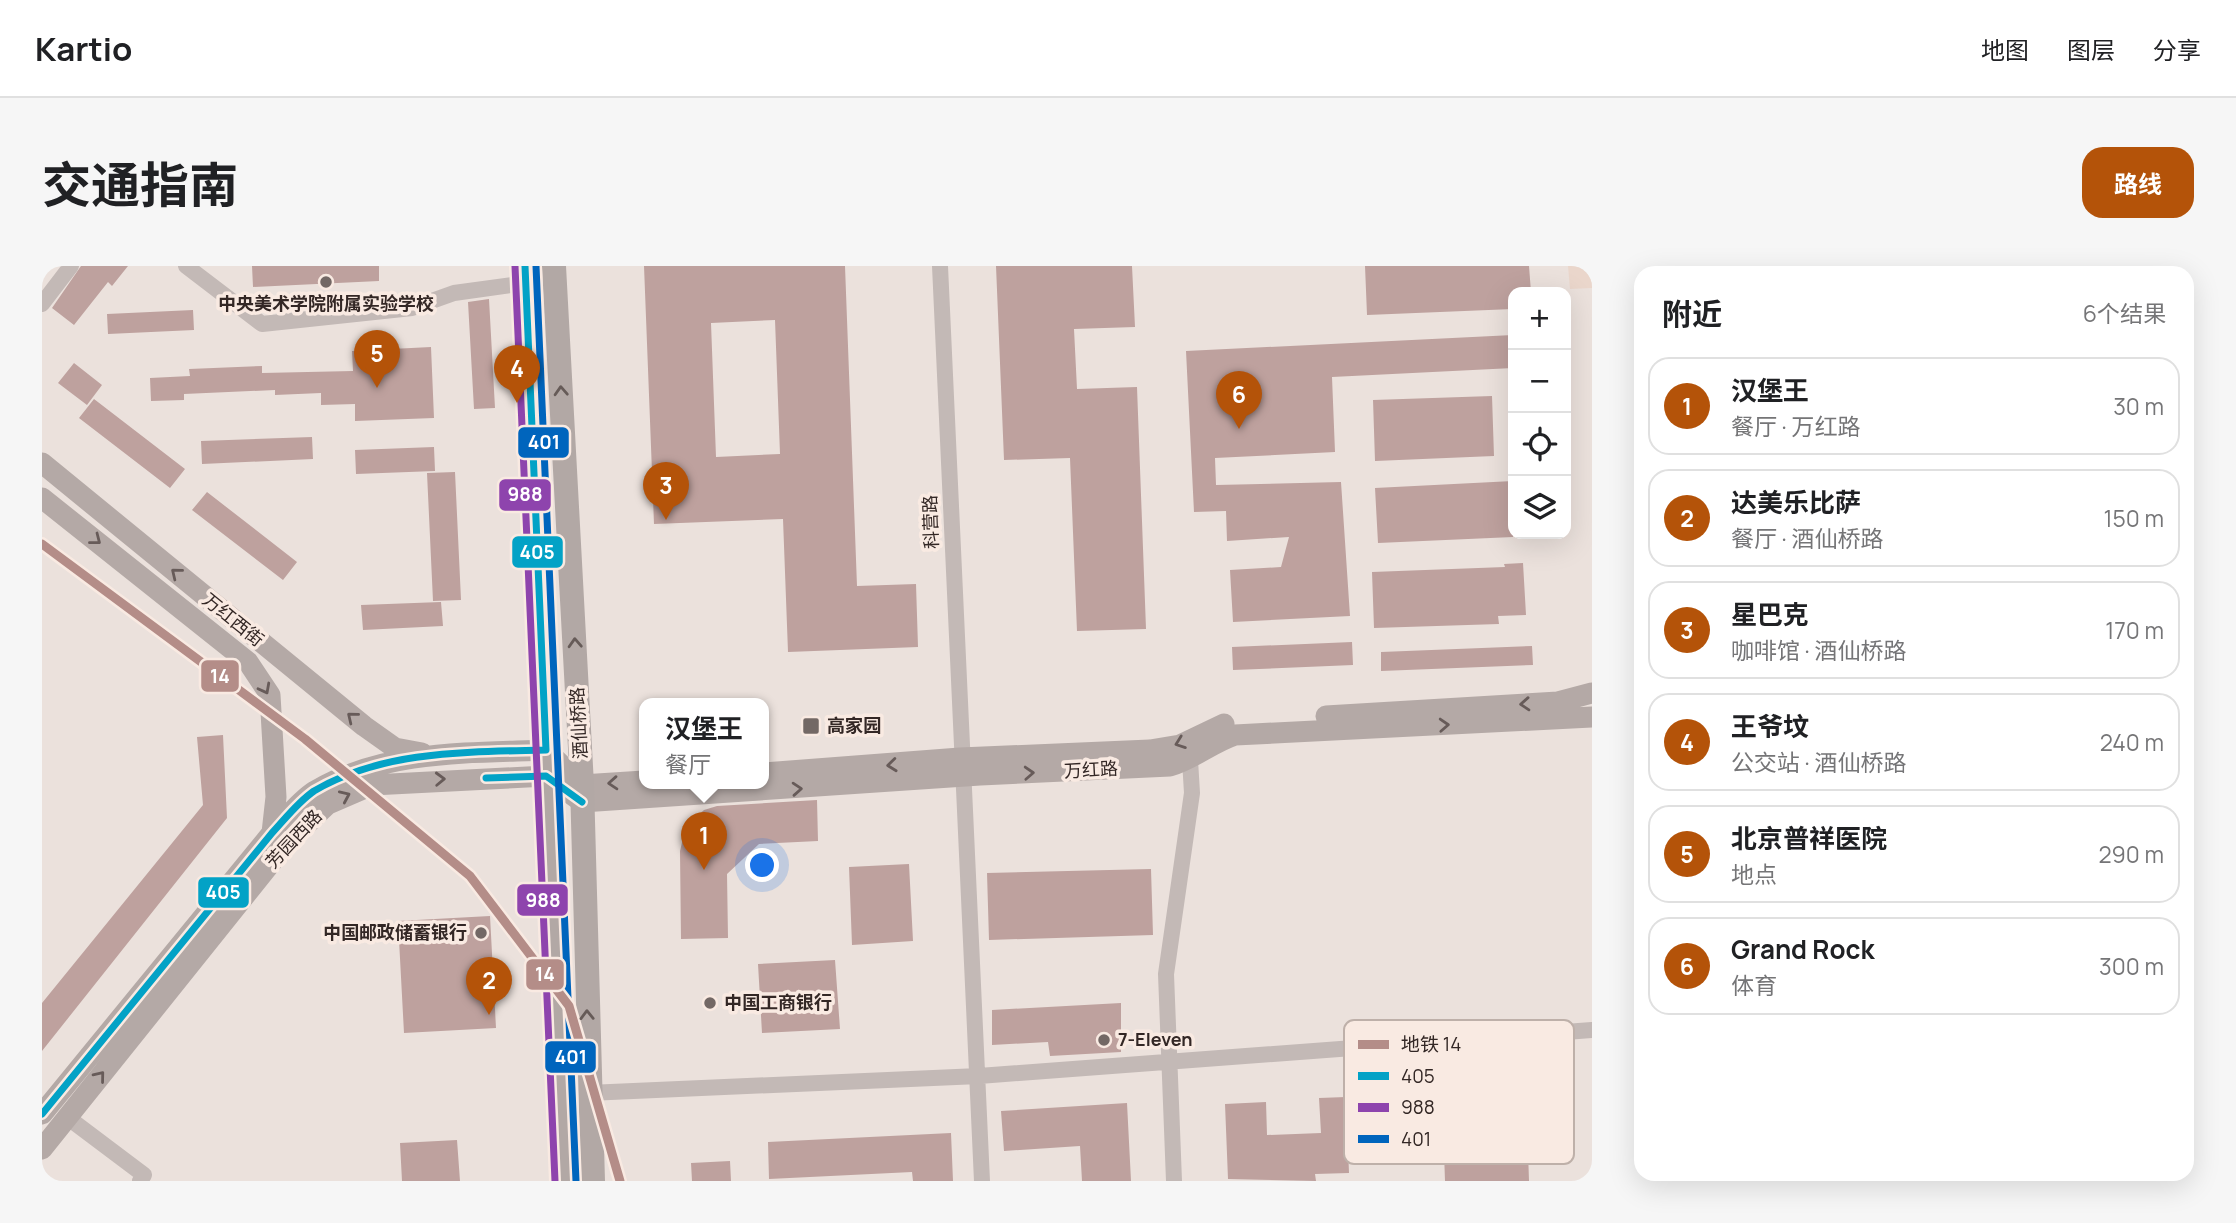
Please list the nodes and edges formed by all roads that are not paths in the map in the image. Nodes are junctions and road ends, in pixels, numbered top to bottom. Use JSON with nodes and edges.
{"nodes":[{"id":1,"x":71,"y":266,"type":"edge"},
{"id":2,"x":186,"y":266,"type":"edge"},
{"id":3,"x":554,"y":266,"type":"edge"},
{"id":4,"x":940,"y":266,"type":"edge"},
{"id":5,"x":525,"y":275,"type":"edge"},
{"id":6,"x":42,"y":304,"type":"edge"},
{"id":7,"x":42,"y":463,"type":"edge"},
{"id":8,"x":42,"y":498,"type":"edge"},
{"id":9,"x":1592,"y":693,"type":"edge"},
{"id":10,"x":1592,"y":717,"type":"edge"},
{"id":11,"x":546,"y":750,"type":"junction"},
{"id":12,"x":434,"y":755,"type":"junction"},
{"id":13,"x":1190,"y":761,"type":"junction"},
{"id":14,"x":961,"y":767,"type":"junction"},
{"id":15,"x":769,"y":773,"type":"edge"},
{"id":16,"x":546,"y":776,"type":"junction"},
{"id":17,"x":769,"y":780,"type":"edge"},
{"id":18,"x":639,"y":782,"type":"edge"},
{"id":19,"x":640,"y":789,"type":"edge"},
{"id":20,"x":582,"y":793,"type":"junction"},
{"id":21,"x":272,"y":833,"type":"junction"},
{"id":22,"x":1592,"y":1030,"type":"edge"},
{"id":23,"x":1574,"y":1031,"type":"edge"},
{"id":24,"x":1344,"y":1049,"type":"edge"},
{"id":25,"x":1169,"y":1063,"type":"junction"},
{"id":26,"x":979,"y":1076,"type":"junction"},
{"id":27,"x":589,"y":1093,"type":"junction"},
{"id":28,"x":42,"y":1114,"type":"edge"},
{"id":29,"x":67,"y":1117,"type":"junction"},
{"id":30,"x":42,"y":1149,"type":"edge"},
{"id":31,"x":140,"y":1181,"type":"edge"},
{"id":32,"x":566,"y":1181,"type":"edge"},
{"id":33,"x":593,"y":1181,"type":"edge"},
{"id":34,"x":982,"y":1181,"type":"edge"},
{"id":35,"x":1174,"y":1181,"type":"edge"}],
"edges":[{"from":1,"to":6,"type":"street"},
{"from":2,"to":5,"type":"street"},
{"from":20,"to":3,"type":"main road","name":"酒仙桥路","one_way":true},
{"from":4,"to":14,"type":"street","name":"科营路"},
{"from":5,"to":11,"type":"main road","name":"酒仙桥路"},
{"from":12,"to":7,"type":"main road","name":"万红西街","one_way":true},
{"from":8,"to":21,"type":"main road","name":"万红西街","one_way":true},
{"from":9,"to":14,"type":"main road","name":"万红路","one_way":true},
{"from":13,"to":10,"type":"main road","name":"万红路","one_way":true},
{"from":11,"to":12,"type":"main road","name":"芳园西路"},
{"from":11,"to":16,"type":"main road","name":"酒仙桥路"},
{"from":11,"to":20,"type":"main road"},
{"from":12,"to":21,"type":"main road","name":"芳园西路"},
{"from":14,"to":13,"type":"main road","name":"万红路","one_way":true},
{"from":13,"to":25,"type":"street"},
{"from":14,"to":15,"type":"main road","name":"万红路","one_way":true},
{"from":17,"to":14,"type":"main road","name":"万红路","one_way":true},
{"from":14,"to":26,"type":"street","name":"科营路"},
{"from":16,"to":20,"type":"main road"},
{"from":29,"to":16,"type":"main road","name":"芳园西路","one_way":true},
{"from":16,"to":32,"type":"main road","name":"酒仙桥路"},
{"from":18,"to":20,"type":"main road","one_way":true},
{"from":20,"to":19,"type":"main road","name":"万红路","one_way":true},
{"from":27,"to":20,"type":"main road","name":"酒仙桥路","one_way":true},
{"from":21,"to":28,"type":"main road","name":"芳园西路"},
{"from":22,"to":23,"type":"street"},
{"from":24,"to":25,"type":"street"},
{"from":25,"to":26,"type":"street"},
{"from":25,"to":35,"type":"street"},
{"from":26,"to":27,"type":"street"},
{"from":26,"to":34,"type":"street","name":"科营路"},
{"from":27,"to":33,"type":"main road","name":"酒仙桥路"},
{"from":29,"to":30,"type":"main road","name":"芳园西路"},
{"from":29,"to":31,"type":"street"}]}
